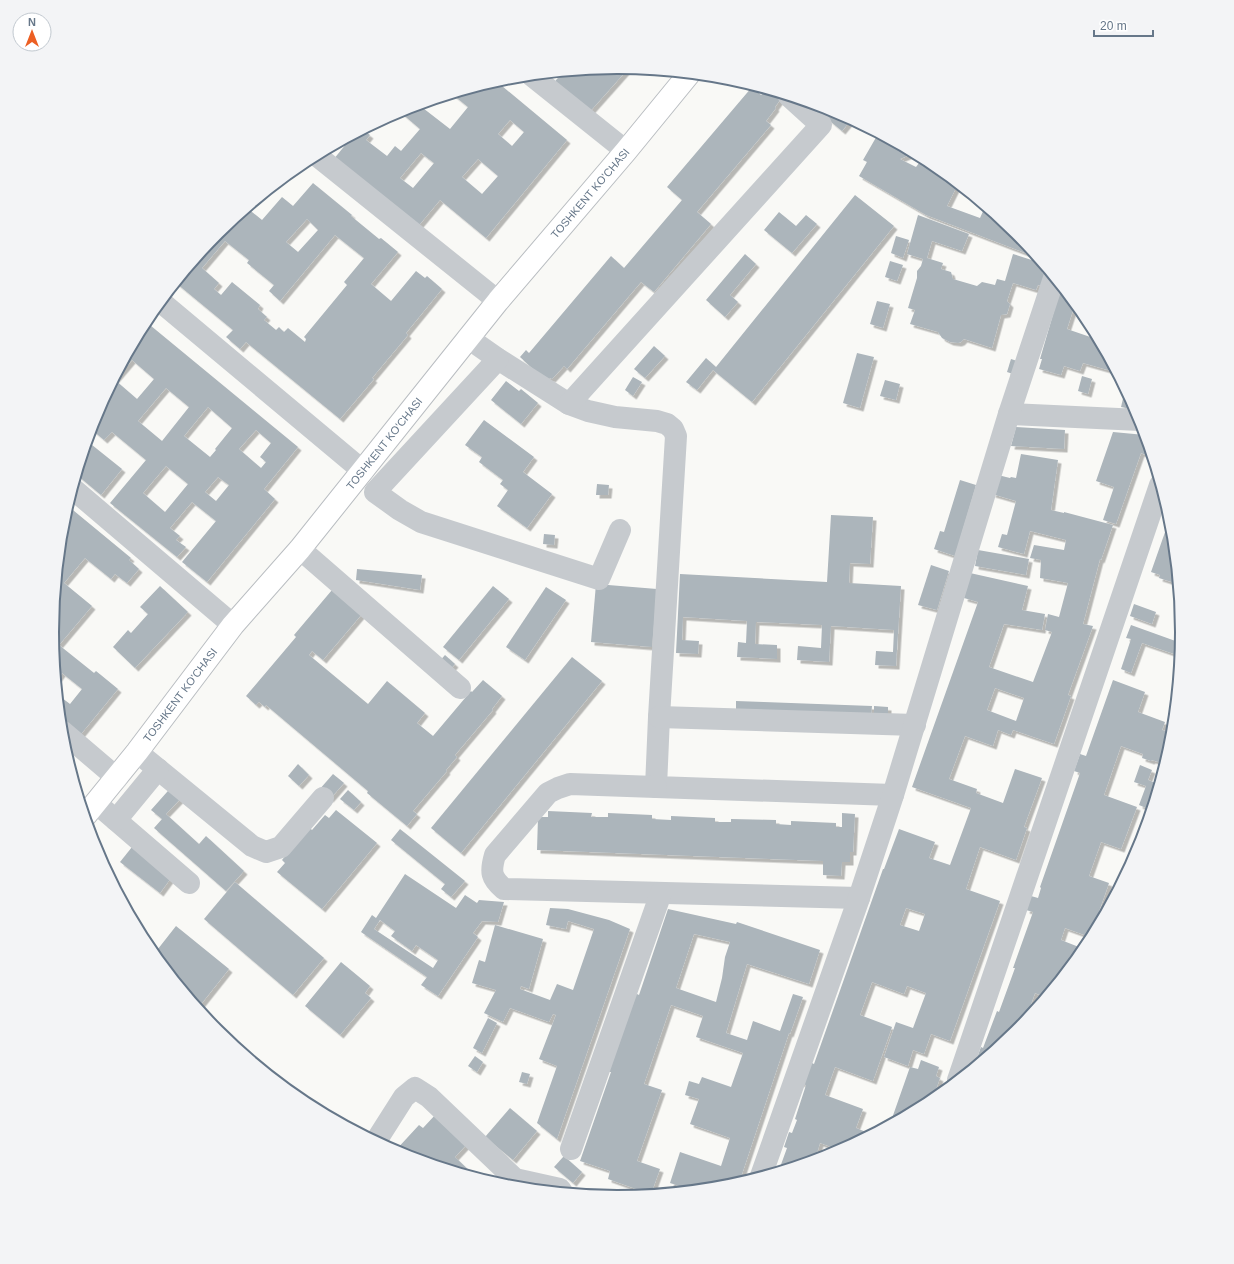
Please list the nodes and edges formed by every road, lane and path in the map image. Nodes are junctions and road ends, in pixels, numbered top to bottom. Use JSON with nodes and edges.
{"nodes":[{"id":1,"x":685,"y":78,"type":"edge"},
{"id":2,"x":536,"y":80,"type":"edge"},
{"id":3,"x":799,"y":105,"type":"edge"},
{"id":4,"x":626,"y":151,"type":"junction"},
{"id":5,"x":321,"y":159,"type":"edge"},
{"id":6,"x":1052,"y":283,"type":"edge"},
{"id":7,"x":498,"y":301,"type":"junction"},
{"id":8,"x":165,"y":305,"type":"edge"},
{"id":9,"x":468,"y":338,"type":"junction"},
{"id":10,"x":498,"y":359,"type":"junction"},
{"id":11,"x":569,"y":404,"type":"junction"},
{"id":12,"x":1009,"y":414,"type":"junction"},
{"id":13,"x":1134,"y":420,"type":"edge"},
{"id":14,"x":363,"y":470,"type":"junction"},
{"id":15,"x":77,"y":492,"type":"edge"},
{"id":16,"x":1157,"y":493,"type":"edge"},
{"id":17,"x":620,"y":530,"type":"dead end"},
{"id":18,"x":300,"y":549,"type":"junction"},
{"id":19,"x":233,"y":625,"type":"junction"},
{"id":20,"x":460,"y":688,"type":"dead end"},
{"id":21,"x":658,"y":717,"type":"junction"},
{"id":22,"x":915,"y":725,"type":"junction"},
{"id":23,"x":69,"y":737,"type":"edge"},
{"id":24,"x":137,"y":752,"type":"junction"},
{"id":25,"x":158,"y":769,"type":"junction"},
{"id":26,"x":117,"y":778,"type":"junction"},
{"id":27,"x":656,"y":787,"type":"junction"},
{"id":28,"x":893,"y":794,"type":"junction"},
{"id":29,"x":323,"y":798,"type":"dead end"},
{"id":30,"x":91,"y":810,"type":"edge"},
{"id":31,"x":116,"y":820,"type":"junction"},
{"id":32,"x":189,"y":883,"type":"dead end"},
{"id":33,"x":661,"y":893,"type":"junction"},
{"id":34,"x":859,"y":898,"type":"junction"},
{"id":35,"x":961,"y":1072,"type":"edge"},
{"id":36,"x":379,"y":1136,"type":"edge"},
{"id":37,"x":570,"y":1149,"type":"dead end"},
{"id":38,"x":763,"y":1170,"type":"edge"},
{"id":39,"x":536,"y":1184,"type":"edge"}],
"edges":[{"from":1,"to":4,"type":"main road","name":"TOSHKENT KO'CHASI"},
{"from":2,"to":4,"type":"street"},
{"from":3,"to":11,"type":"street"},
{"from":4,"to":7,"type":"main road","name":"TOSHKENT KO'CHASI"},
{"from":5,"to":7,"type":"street"},
{"from":6,"to":12,"type":"street"},
{"from":7,"to":9,"type":"main road","name":"TOSHKENT KO'CHASI"},
{"from":8,"to":14,"type":"street"},
{"from":9,"to":10,"type":"street"},
{"from":9,"to":14,"type":"main road","name":"TOSHKENT KO'CHASI"},
{"from":10,"to":11,"type":"street"},
{"from":10,"to":17,"type":"street"},
{"from":11,"to":21,"type":"street"},
{"from":12,"to":13,"type":"street"},
{"from":12,"to":22,"type":"street"},
{"from":14,"to":18,"type":"main road","name":"TOSHKENT KO'CHASI"},
{"from":15,"to":19,"type":"street"},
{"from":16,"to":35,"type":"street"},
{"from":18,"to":19,"type":"main road","name":"TOSHKENT KO'CHASI"},
{"from":18,"to":20,"type":"street"},
{"from":19,"to":24,"type":"main road","name":"TOSHKENT KO'CHASI"},
{"from":21,"to":22,"type":"street"},
{"from":21,"to":27,"type":"street"},
{"from":22,"to":28,"type":"street"},
{"from":23,"to":26,"type":"street"},
{"from":24,"to":25,"type":"street"},
{"from":24,"to":26,"type":"main road","name":"TOSHKENT KO'CHASI"},
{"from":25,"to":29,"type":"street"},
{"from":25,"to":31,"type":"street"},
{"from":26,"to":30,"type":"main road","name":"TOSHKENT KO'CHASI"},
{"from":27,"to":28,"type":"street"},
{"from":27,"to":33,"type":"street"},
{"from":28,"to":34,"type":"street"},
{"from":30,"to":31,"type":"street"},
{"from":31,"to":32,"type":"street"},
{"from":33,"to":34,"type":"street"},
{"from":33,"to":37,"type":"street"},
{"from":34,"to":38,"type":"street"},
{"from":36,"to":39,"type":"street"}]}
